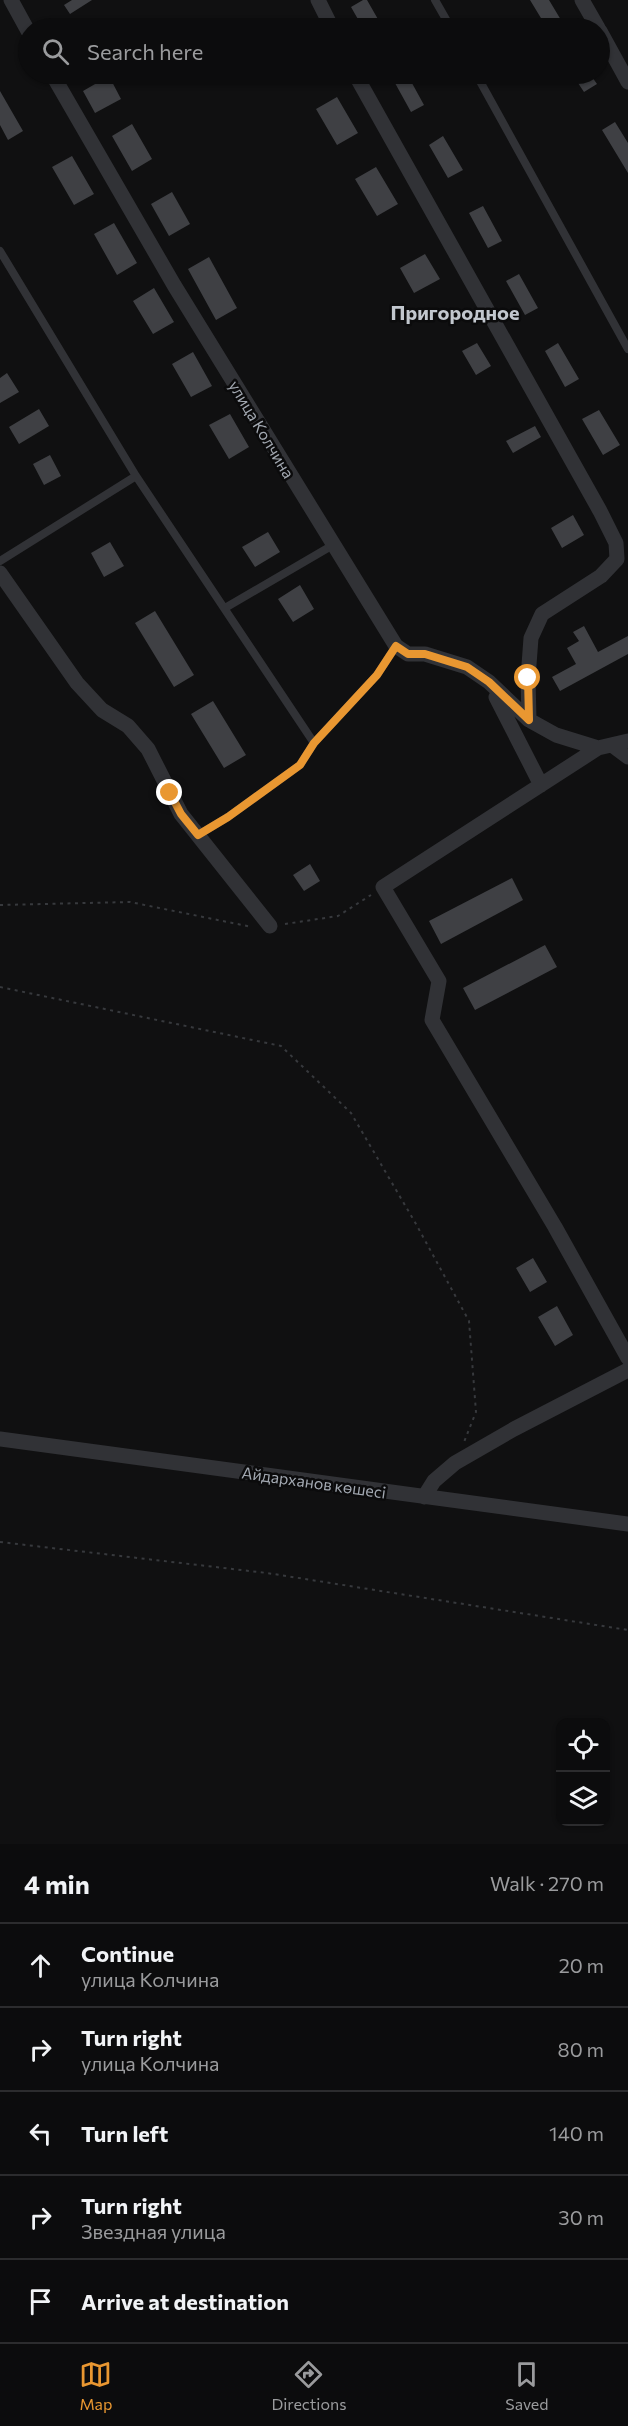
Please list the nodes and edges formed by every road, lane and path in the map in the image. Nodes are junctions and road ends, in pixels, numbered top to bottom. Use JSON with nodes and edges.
{"nodes":[{"id":1,"x":11,"y":0,"type":"edge"},
{"id":2,"x":318,"y":0,"type":"edge"},
{"id":3,"x":435,"y":0,"type":"edge"},
{"id":4,"x":582,"y":0,"type":"edge"},
{"id":5,"x":21,"y":18,"type":"edge"},
{"id":6,"x":327,"y":18,"type":"edge"},
{"id":7,"x":445,"y":18,"type":"edge"},
{"id":8,"x":592,"y":18,"type":"edge"},
{"id":9,"x":610,"y":50,"type":"edge"},
{"id":10,"x":628,"y":82,"type":"edge"},
{"id":11,"x":58,"y":84,"type":"edge"},
{"id":12,"x":361,"y":84,"type":"edge"},
{"id":13,"x":482,"y":84,"type":"edge"},
{"id":14,"x":0,"y":251,"type":"edge"},
{"id":15,"x":628,"y":349,"type":"edge"},
{"id":16,"x":136,"y":476,"type":"junction"},
{"id":17,"x":333,"y":546,"type":"junction"},
{"id":18,"x":622,"y":560,"type":"edge"},
{"id":19,"x":0,"y":561,"type":"edge"},
{"id":20,"x":0,"y":573,"type":"edge"},
{"id":21,"x":225,"y":608,"type":"junction"},
{"id":22,"x":396,"y":646,"type":"junction"},
{"id":23,"x":489,"y":682,"type":"junction"},
{"id":24,"x":529,"y":720,"type":"junction"},
{"id":25,"x":628,"y":741,"type":"edge"},
{"id":26,"x":314,"y":743,"type":"junction"},
{"id":27,"x":605,"y":747,"type":"junction"},
{"id":28,"x":628,"y":757,"type":"edge"},
{"id":29,"x":540,"y":785,"type":"junction"},
{"id":30,"x":198,"y":835,"type":"junction"},
{"id":31,"x":383,"y":887,"type":"junction"},
{"id":32,"x":0,"y":905,"type":"edge"},
{"id":33,"x":270,"y":926,"type":"junction"},
{"id":34,"x":0,"y":987,"type":"edge"},
{"id":35,"x":628,"y":1358,"type":"edge"},
{"id":36,"x":628,"y":1370,"type":"edge"},
{"id":37,"x":0,"y":1439,"type":"edge"},
{"id":38,"x":455,"y":1463,"type":"junction"},
{"id":39,"x":424,"y":1497,"type":"junction"},
{"id":40,"x":628,"y":1524,"type":"edge"},
{"id":41,"x":0,"y":1542,"type":"edge"},
{"id":42,"x":628,"y":1630,"type":"edge"}],
"edges":[{"from":1,"to":5,"type":"street"},
{"from":2,"to":6,"type":"street"},
{"from":3,"to":7,"type":"lane"},
{"from":4,"to":8,"type":"street"},
{"from":9,"to":10,"type":"street"},
{"from":11,"to":17,"type":"street","name":"улица Колчина"},
{"from":12,"to":18,"type":"street"},
{"from":13,"to":15,"type":"lane"},
{"from":14,"to":16,"type":"lane"},
{"from":16,"to":19,"type":"lane"},
{"from":16,"to":21,"type":"lane"},
{"from":17,"to":21,"type":"lane"},
{"from":17,"to":22,"type":"street","name":"улица Колчина"},
{"from":18,"to":24,"type":"street"},
{"from":20,"to":30,"type":"street"},
{"from":21,"to":26,"type":"lane"},
{"from":22,"to":23,"type":"street"},
{"from":22,"to":26,"type":"lane"},
{"from":23,"to":24,"type":"street"},
{"from":23,"to":29,"type":"street"},
{"from":24,"to":27,"type":"street"},
{"from":25,"to":27,"type":"street"},
{"from":26,"to":30,"type":"lane"},
{"from":27,"to":28,"type":"street"},
{"from":27,"to":29,"type":"street"},
{"from":29,"to":31,"type":"street"},
{"from":30,"to":33,"type":"street"},
{"from":31,"to":33,"type":"path"},
{"from":31,"to":35,"type":"street"},
{"from":32,"to":33,"type":"path"},
{"from":34,"to":38,"type":"path"},
{"from":36,"to":38,"type":"street"},
{"from":37,"to":39,"type":"street","name":"Айдарханов көшесі"},
{"from":38,"to":39,"type":"street"},
{"from":39,"to":40,"type":"street","name":"Айдарханов көшесі"},
{"from":41,"to":42,"type":"path"}]}
